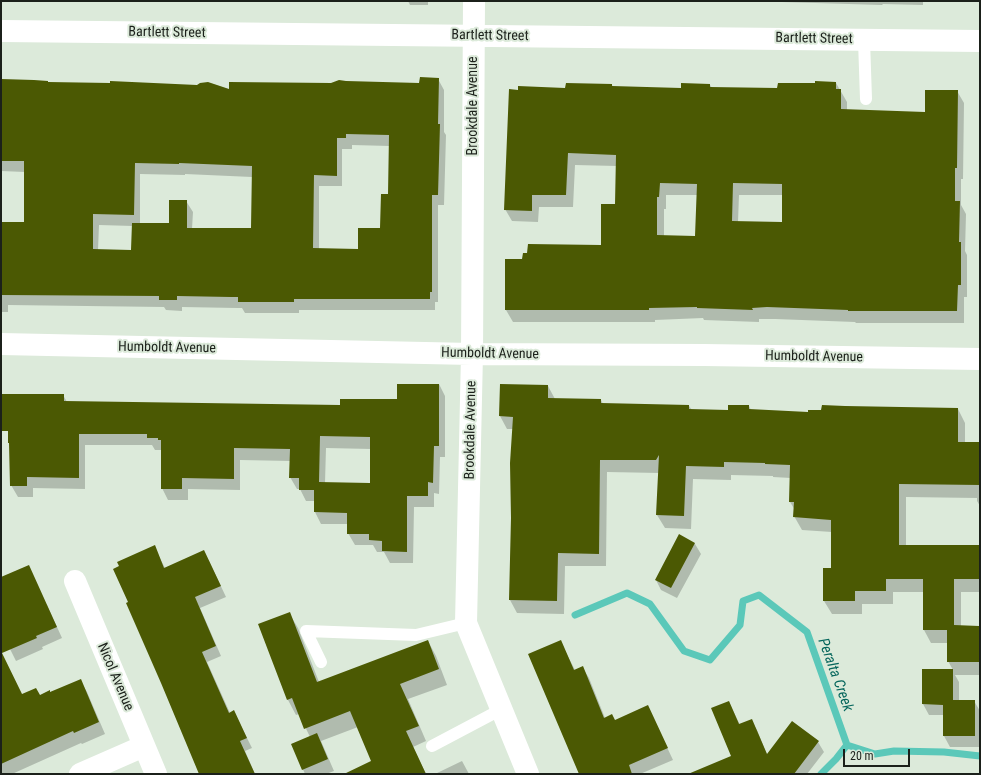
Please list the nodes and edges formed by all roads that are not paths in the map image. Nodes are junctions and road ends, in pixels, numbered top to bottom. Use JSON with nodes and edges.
{"nodes":[{"id":1,"x":474,"y":1,"type":"edge"},
{"id":2,"x":1,"y":31,"type":"edge"},
{"id":3,"x":474,"y":36,"type":"junction"},
{"id":4,"x":864,"y":40,"type":"junction"},
{"id":5,"x":980,"y":41,"type":"edge"},
{"id":6,"x":866,"y":99,"type":"dead end"},
{"id":7,"x":1,"y":344,"type":"edge"},
{"id":8,"x":472,"y":354,"type":"junction"},
{"id":9,"x":980,"y":359,"type":"edge"},
{"id":10,"x":75,"y":580,"type":"dead end"},
{"id":11,"x":466,"y":623,"type":"junction"},
{"id":12,"x":321,"y":662,"type":"dead end"},
{"id":13,"x":502,"y":709,"type":"junction"},
{"id":14,"x":144,"y":746,"type":"junction"},
{"id":15,"x":432,"y":746,"type":"dead end"},
{"id":16,"x":80,"y":774,"type":"edge"},
{"id":17,"x":156,"y":774,"type":"edge"},
{"id":18,"x":528,"y":774,"type":"edge"}],
"edges":[{"from":1,"to":3,"type":"street","name":"Brookdale Avenue"},
{"from":2,"to":3,"type":"street","name":"Bartlett Street"},
{"from":3,"to":4,"type":"street","name":"Bartlett Street"},
{"from":3,"to":8,"type":"street","name":"Brookdale Avenue"},
{"from":4,"to":5,"type":"street","name":"Bartlett Street"},
{"from":4,"to":6,"type":"lane"},
{"from":7,"to":8,"type":"street","name":"Humboldt Avenue"},
{"from":8,"to":9,"type":"street","name":"Humboldt Avenue"},
{"from":8,"to":11,"type":"street","name":"Brookdale Avenue"},
{"from":10,"to":14,"type":"street","name":"Nicol Avenue"},
{"from":11,"to":12,"type":"lane"},
{"from":11,"to":13,"type":"street","name":"Brookdale Avenue"},
{"from":13,"to":15,"type":"lane"},
{"from":13,"to":18,"type":"street","name":"Brookdale Avenue"},
{"from":14,"to":16,"type":"street"},
{"from":14,"to":17,"type":"street","name":"Nicol Avenue"}]}
